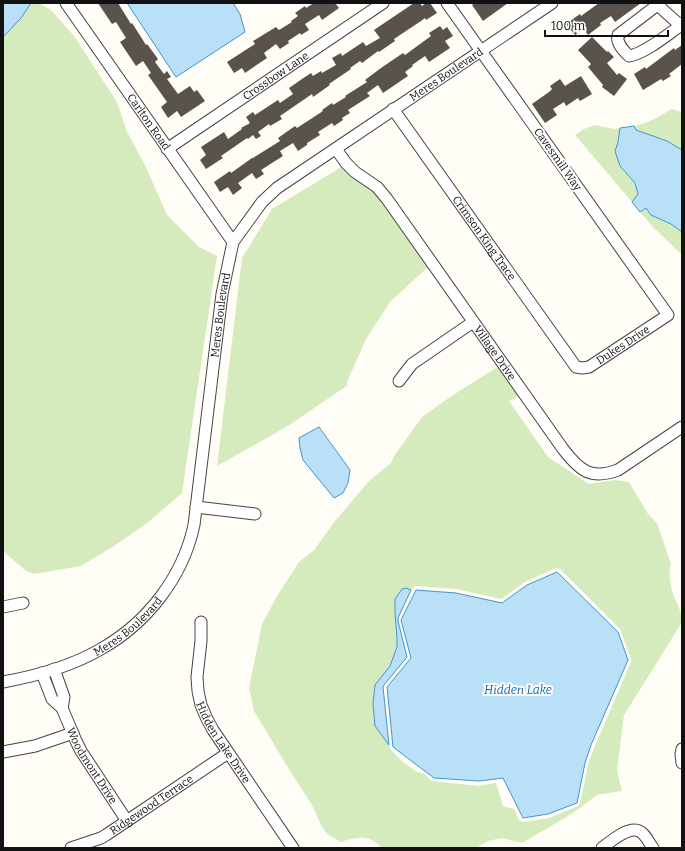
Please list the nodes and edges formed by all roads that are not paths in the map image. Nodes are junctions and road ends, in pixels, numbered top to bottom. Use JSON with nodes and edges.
{"nodes":[{"id":1,"x":66,"y":3,"type":"edge"},
{"id":2,"x":383,"y":3,"type":"edge"},
{"id":3,"x":448,"y":3,"type":"edge"},
{"id":4,"x":552,"y":3,"type":"edge"},
{"id":5,"x":658,"y":4,"type":"edge"},
{"id":6,"x":681,"y":25,"type":"edge"},
{"id":7,"x":481,"y":50,"type":"junction"},
{"id":8,"x":393,"y":110,"type":"junction"},
{"id":9,"x":167,"y":149,"type":"junction"},
{"id":10,"x":336,"y":149,"type":"junction"},
{"id":11,"x":233,"y":242,"type":"junction"},
{"id":12,"x":668,"y":315,"type":"joint"},
{"id":13,"x":473,"y":322,"type":"junction"},
{"id":14,"x":576,"y":367,"type":"joint"},
{"id":15,"x":399,"y":381,"type":"dead end"},
{"id":16,"x":682,"y":427,"type":"edge"},
{"id":17,"x":196,"y":507,"type":"junction"},
{"id":18,"x":255,"y":514,"type":"dead end"},
{"id":19,"x":23,"y":602,"type":"dead end"},
{"id":20,"x":3,"y":607,"type":"edge"},
{"id":21,"x":201,"y":622,"type":"dead end"},
{"id":22,"x":54,"y":669,"type":"junction"},
{"id":23,"x":42,"y":673,"type":"junction"},
{"id":24,"x":3,"y":682,"type":"edge"},
{"id":25,"x":62,"y":708,"type":"junction"},
{"id":26,"x":73,"y":733,"type":"junction"},
{"id":27,"x":682,"y":749,"type":"edge"},
{"id":28,"x":3,"y":752,"type":"edge"},
{"id":29,"x":228,"y":753,"type":"junction"},
{"id":30,"x":682,"y":763,"type":"edge"},
{"id":31,"x":127,"y":821,"type":"junction"},
{"id":32,"x":71,"y":848,"type":"edge"},
{"id":33,"x":293,"y":848,"type":"edge"},
{"id":34,"x":602,"y":848,"type":"edge"},
{"id":35,"x":653,"y":848,"type":"edge"}],
"edges":[{"from":1,"to":9,"type":"street","name":"Carlton Road"},
{"from":2,"to":9,"type":"street","name":"Crossbow Lane"},
{"from":3,"to":7,"type":"street","name":"Cavesmill Way"},
{"from":4,"to":7,"type":"street","name":"Meres Boulevard"},
{"from":5,"to":6,"type":"street"},
{"from":5,"to":6,"type":"street"},
{"from":7,"to":8,"type":"street","name":"Meres Boulevard"},
{"from":7,"to":12,"type":"street","name":"Cavesmill Way"},
{"from":8,"to":10,"type":"street","name":"Meres Boulevard"},
{"from":8,"to":14,"type":"street","name":"Crimson King Trace"},
{"from":9,"to":11,"type":"street","name":"Carlton Road"},
{"from":10,"to":11,"type":"street","name":"Meres Boulevard"},
{"from":10,"to":13,"type":"street","name":"Village Drive"},
{"from":11,"to":17,"type":"street","name":"Meres Boulevard"},
{"from":12,"to":14,"type":"street","name":"Dukes Drive"},
{"from":13,"to":15,"type":"street"},
{"from":13,"to":16,"type":"street","name":"Village Drive"},
{"from":17,"to":18,"type":"street"},
{"from":17,"to":22,"type":"street","name":"Meres Boulevard"},
{"from":19,"to":20,"type":"street"},
{"from":21,"to":29,"type":"street","name":"Hidden Lake Drive"},
{"from":22,"to":23,"type":"street","name":"Meres Boulevard"},
{"from":22,"to":25,"type":"street","name":"Woodmont Drive"},
{"from":23,"to":24,"type":"street","name":"Meres Boulevard"},
{"from":23,"to":25,"type":"street","name":"Woodmont Drive"},
{"from":25,"to":26,"type":"street","name":"Woodmont Drive"},
{"from":26,"to":28,"type":"street"},
{"from":26,"to":31,"type":"street","name":"Woodmont Drive"},
{"from":27,"to":30,"type":"street"},
{"from":29,"to":31,"type":"street","name":"Ridgewood Terrace"},
{"from":29,"to":33,"type":"street","name":"Hidden Lake Drive"},
{"from":31,"to":32,"type":"street","name":"Ridgewood Terrace"},
{"from":34,"to":35,"type":"street"}]}
